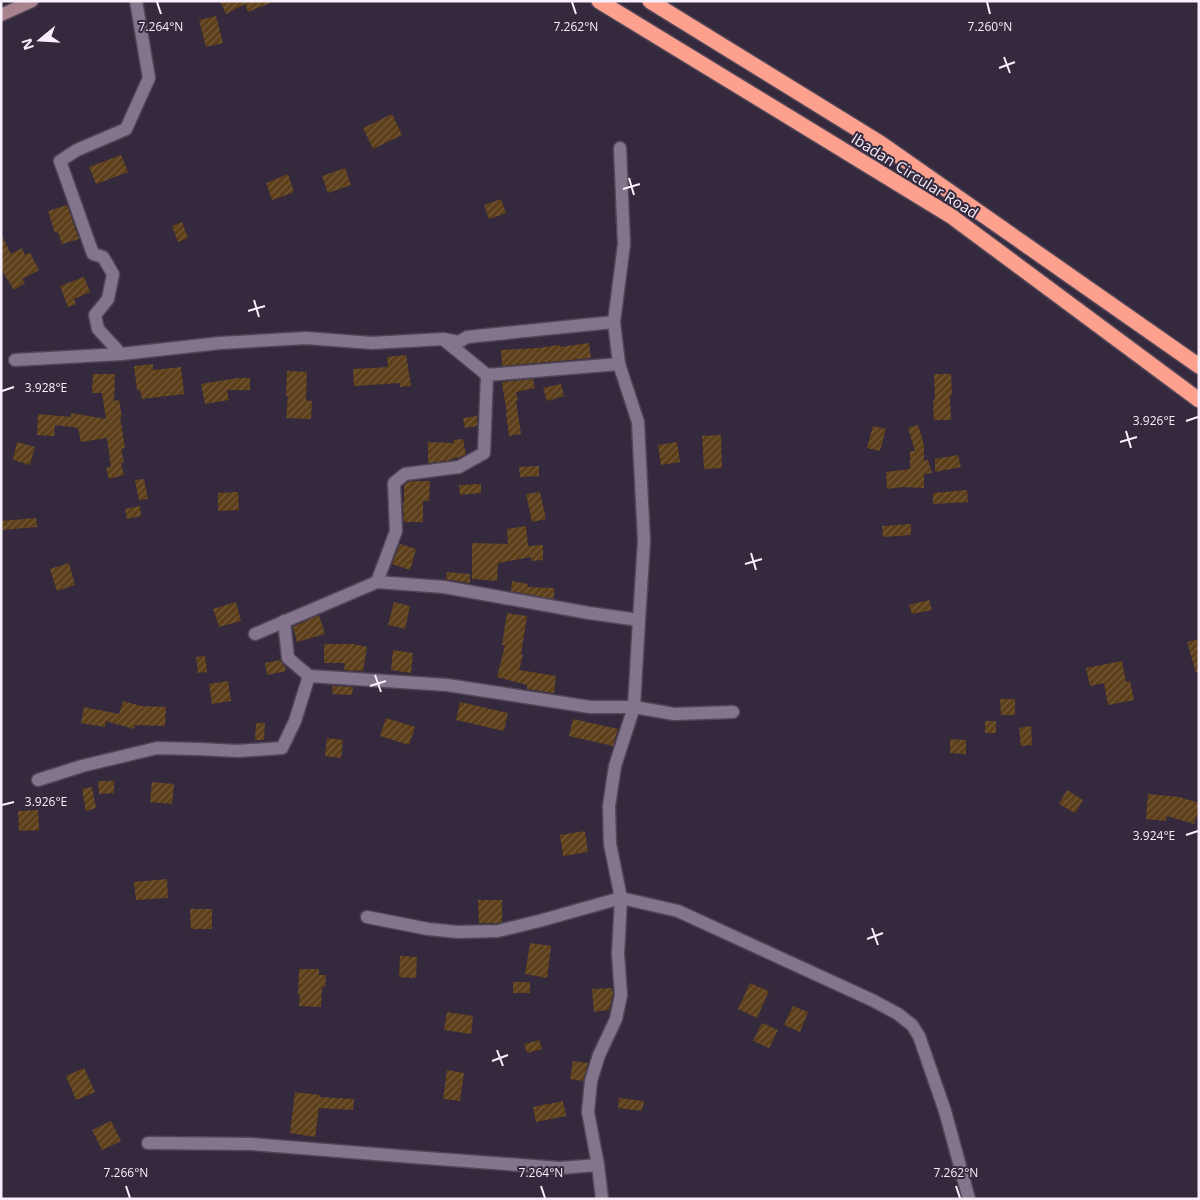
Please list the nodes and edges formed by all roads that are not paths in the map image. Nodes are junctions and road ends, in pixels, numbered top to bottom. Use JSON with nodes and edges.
{"nodes":[{"id":1,"x":32,"y":1,"type":"edge"},
{"id":2,"x":136,"y":1,"type":"edge"},
{"id":3,"x":599,"y":1,"type":"edge"},
{"id":4,"x":650,"y":1,"type":"edge"},
{"id":5,"x":1,"y":15,"type":"edge"},
{"id":6,"x":620,"y":148,"type":"dead end"},
{"id":7,"x":614,"y":322,"type":"junction"},
{"id":8,"x":443,"y":338,"type":"junction"},
{"id":9,"x":121,"y":354,"type":"junction"},
{"id":10,"x":15,"y":360,"type":"dead end"},
{"id":11,"x":619,"y":364,"type":"junction"},
{"id":12,"x":1199,"y":366,"type":"edge"},
{"id":13,"x":488,"y":375,"type":"junction"},
{"id":14,"x":1199,"y":400,"type":"edge"},
{"id":15,"x":377,"y":582,"type":"junction"},
{"id":16,"x":638,"y":620,"type":"junction"},
{"id":17,"x":284,"y":621,"type":"junction"},
{"id":18,"x":255,"y":634,"type":"dead end"},
{"id":19,"x":309,"y":676,"type":"junction"},
{"id":20,"x":634,"y":707,"type":"junction"},
{"id":21,"x":733,"y":712,"type":"dead end"},
{"id":22,"x":38,"y":780,"type":"dead end"},
{"id":23,"x":621,"y":898,"type":"junction"},
{"id":24,"x":367,"y":917,"type":"dead end"},
{"id":25,"x":148,"y":1143,"type":"dead end"},
{"id":26,"x":598,"y":1165,"type":"junction"},
{"id":27,"x":602,"y":1199,"type":"edge"},
{"id":28,"x":969,"y":1199,"type":"edge"}],
"edges":[{"from":1,"to":5,"type":"main road"},
{"from":2,"to":9,"type":"street"},
{"from":3,"to":14,"type":"highway","name":"Ibadan Circular Road"},
{"from":4,"to":12,"type":"highway","name":"Ibadan Circular Road"},
{"from":6,"to":7,"type":"street"},
{"from":7,"to":8,"type":"street"},
{"from":7,"to":11,"type":"street"},
{"from":8,"to":9,"type":"street"},
{"from":8,"to":13,"type":"street"},
{"from":9,"to":10,"type":"street"},
{"from":11,"to":13,"type":"street"},
{"from":11,"to":16,"type":"street"},
{"from":13,"to":15,"type":"street"},
{"from":15,"to":16,"type":"street"},
{"from":15,"to":17,"type":"street"},
{"from":16,"to":20,"type":"street"},
{"from":17,"to":18,"type":"street"},
{"from":17,"to":19,"type":"street"},
{"from":19,"to":20,"type":"street"},
{"from":19,"to":22,"type":"street"},
{"from":20,"to":21,"type":"street"},
{"from":20,"to":23,"type":"street"},
{"from":23,"to":24,"type":"street"},
{"from":23,"to":26,"type":"street"},
{"from":23,"to":28,"type":"street"},
{"from":25,"to":26,"type":"street"},
{"from":26,"to":27,"type":"street"}]}
